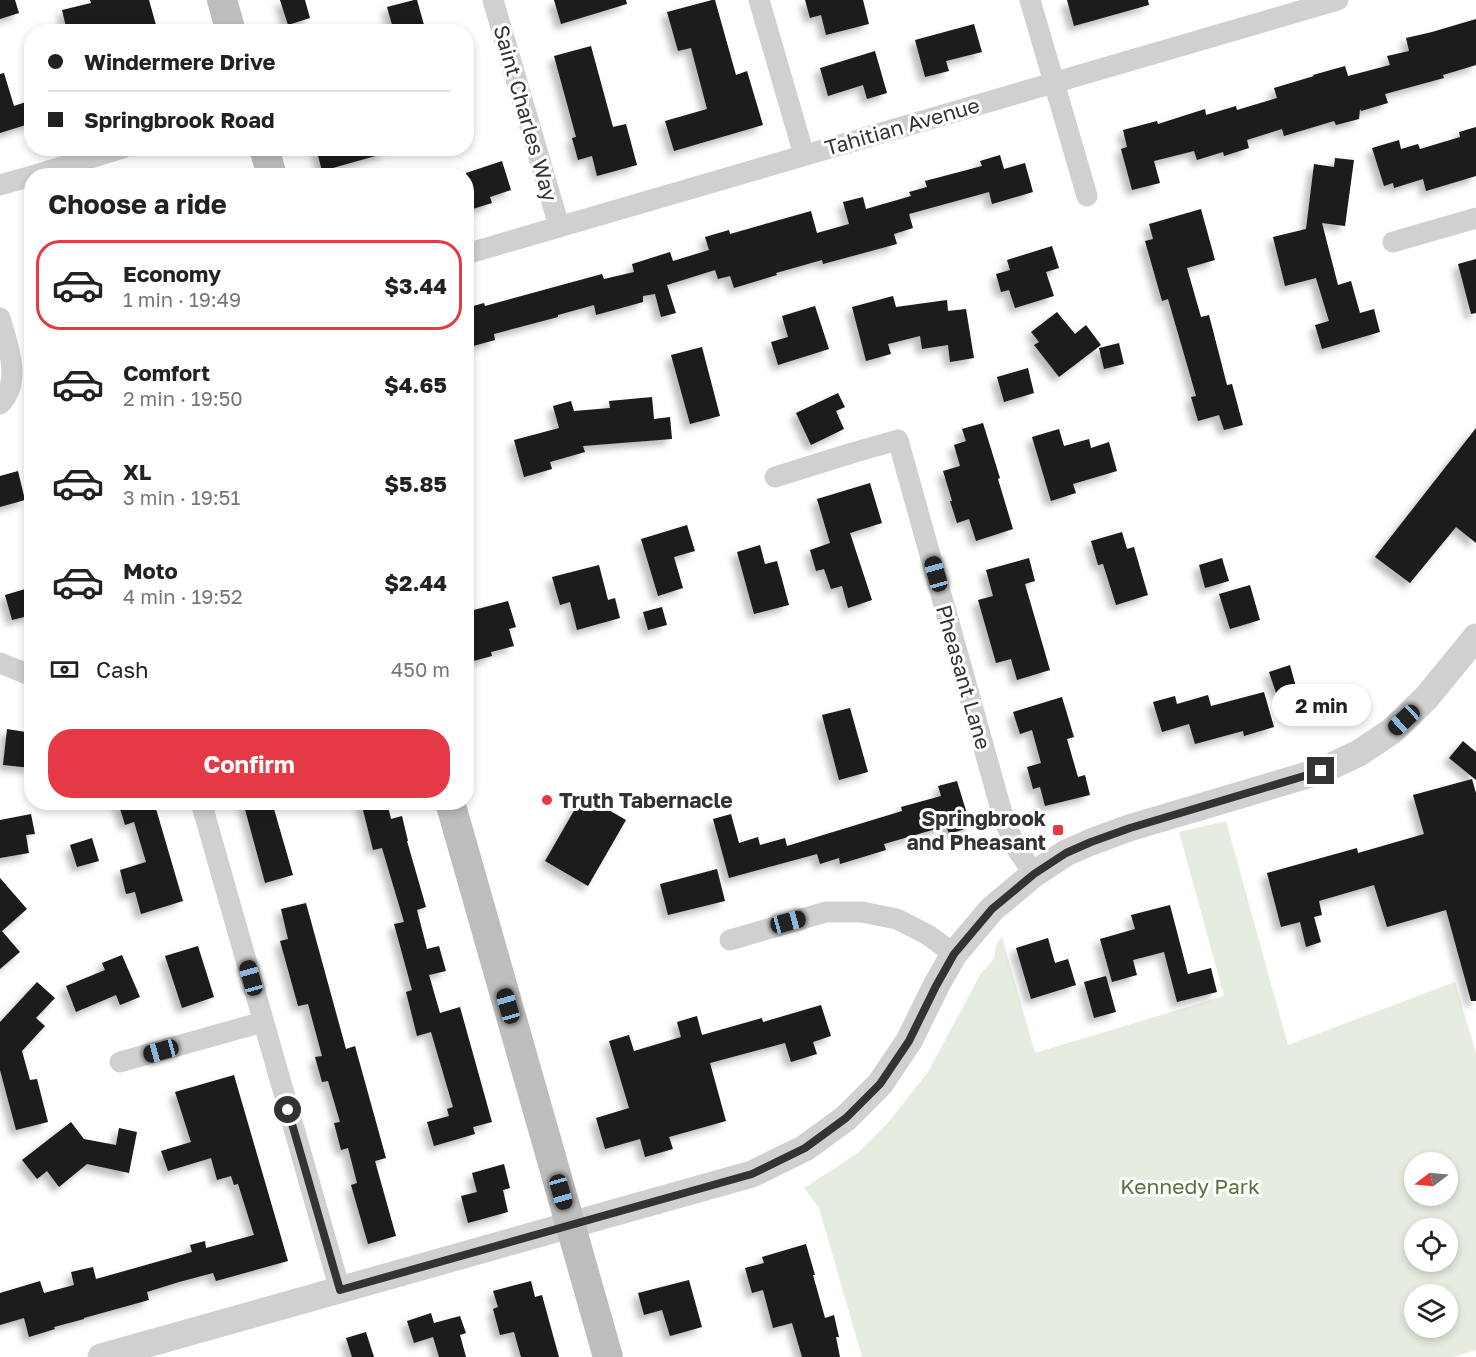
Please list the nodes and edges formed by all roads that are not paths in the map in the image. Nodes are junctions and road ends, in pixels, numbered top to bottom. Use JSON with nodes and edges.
{"nodes":[{"id":1,"x":222,"y":0,"type":"edge"},
{"id":2,"x":493,"y":0,"type":"edge"},
{"id":3,"x":759,"y":0,"type":"edge"},
{"id":4,"x":1030,"y":0,"type":"edge"},
{"id":5,"x":1338,"y":0,"type":"edge"},
{"id":6,"x":1297,"y":6,"type":"edge"},
{"id":7,"x":229,"y":24,"type":"edge"},
{"id":8,"x":1054,"y":82,"type":"junction"},
{"id":9,"x":804,"y":155,"type":"junction"},
{"id":10,"x":97,"y":156,"type":"edge"},
{"id":11,"x":58,"y":168,"type":"edge"},
{"id":12,"x":24,"y":178,"type":"edge"},
{"id":13,"x":0,"y":185,"type":"edge"},
{"id":14,"x":1088,"y":196,"type":"dead end"},
{"id":15,"x":1476,"y":218,"type":"edge"},
{"id":16,"x":559,"y":226,"type":"junction"},
{"id":17,"x":1393,"y":242,"type":"dead end"},
{"id":18,"x":474,"y":252,"type":"edge"},
{"id":19,"x":0,"y":318,"type":"edge"},
{"id":20,"x":5,"y":397,"type":"edge"},
{"id":21,"x":775,"y":477,"type":"dead end"},
{"id":22,"x":1476,"y":637,"type":"edge"},
{"id":23,"x":0,"y":663,"type":"edge"},
{"id":24,"x":24,"y":673,"type":"edge"},
{"id":25,"x":203,"y":810,"type":"edge"},
{"id":26,"x":452,"y":810,"type":"edge"},
{"id":27,"x":1034,"y":874,"type":"junction"},
{"id":28,"x":730,"y":940,"type":"dead end"},
{"id":29,"x":954,"y":954,"type":"junction"},
{"id":30,"x":263,"y":1022,"type":"junction"},
{"id":31,"x":120,"y":1062,"type":"dead end"},
{"id":32,"x":571,"y":1226,"type":"junction"},
{"id":33,"x":340,"y":1290,"type":"junction"},
{"id":34,"x":101,"y":1357,"type":"edge"},
{"id":35,"x":608,"y":1357,"type":"edge"}],
"edges":[{"from":1,"to":7,"type":"main road"},
{"from":2,"to":16,"type":"street","name":"Saint Charles Way"},
{"from":3,"to":9,"type":"street"},
{"from":4,"to":8,"type":"street"},
{"from":5,"to":6,"type":"street","name":"Tahitian Avenue"},
{"from":6,"to":8,"type":"street","name":"Tahitian Avenue"},
{"from":8,"to":9,"type":"street","name":"Tahitian Avenue"},
{"from":8,"to":14,"type":"street"},
{"from":9,"to":16,"type":"street","name":"Tahitian Avenue"},
{"from":10,"to":11,"type":"street"},
{"from":12,"to":13,"type":"street"},
{"from":15,"to":17,"type":"street"},
{"from":16,"to":18,"type":"street","name":"Tahitian Avenue"},
{"from":19,"to":20,"type":"street"},
{"from":21,"to":27,"type":"street","name":"Pheasant Lane"},
{"from":22,"to":27,"type":"street"},
{"from":23,"to":24,"type":"street"},
{"from":25,"to":30,"type":"street"},
{"from":26,"to":32,"type":"main road"},
{"from":27,"to":29,"type":"street"},
{"from":28,"to":29,"type":"street"},
{"from":29,"to":32,"type":"street"},
{"from":30,"to":31,"type":"street"},
{"from":30,"to":33,"type":"street"},
{"from":32,"to":33,"type":"street"},
{"from":32,"to":35,"type":"main road"},
{"from":33,"to":34,"type":"street"}]}
